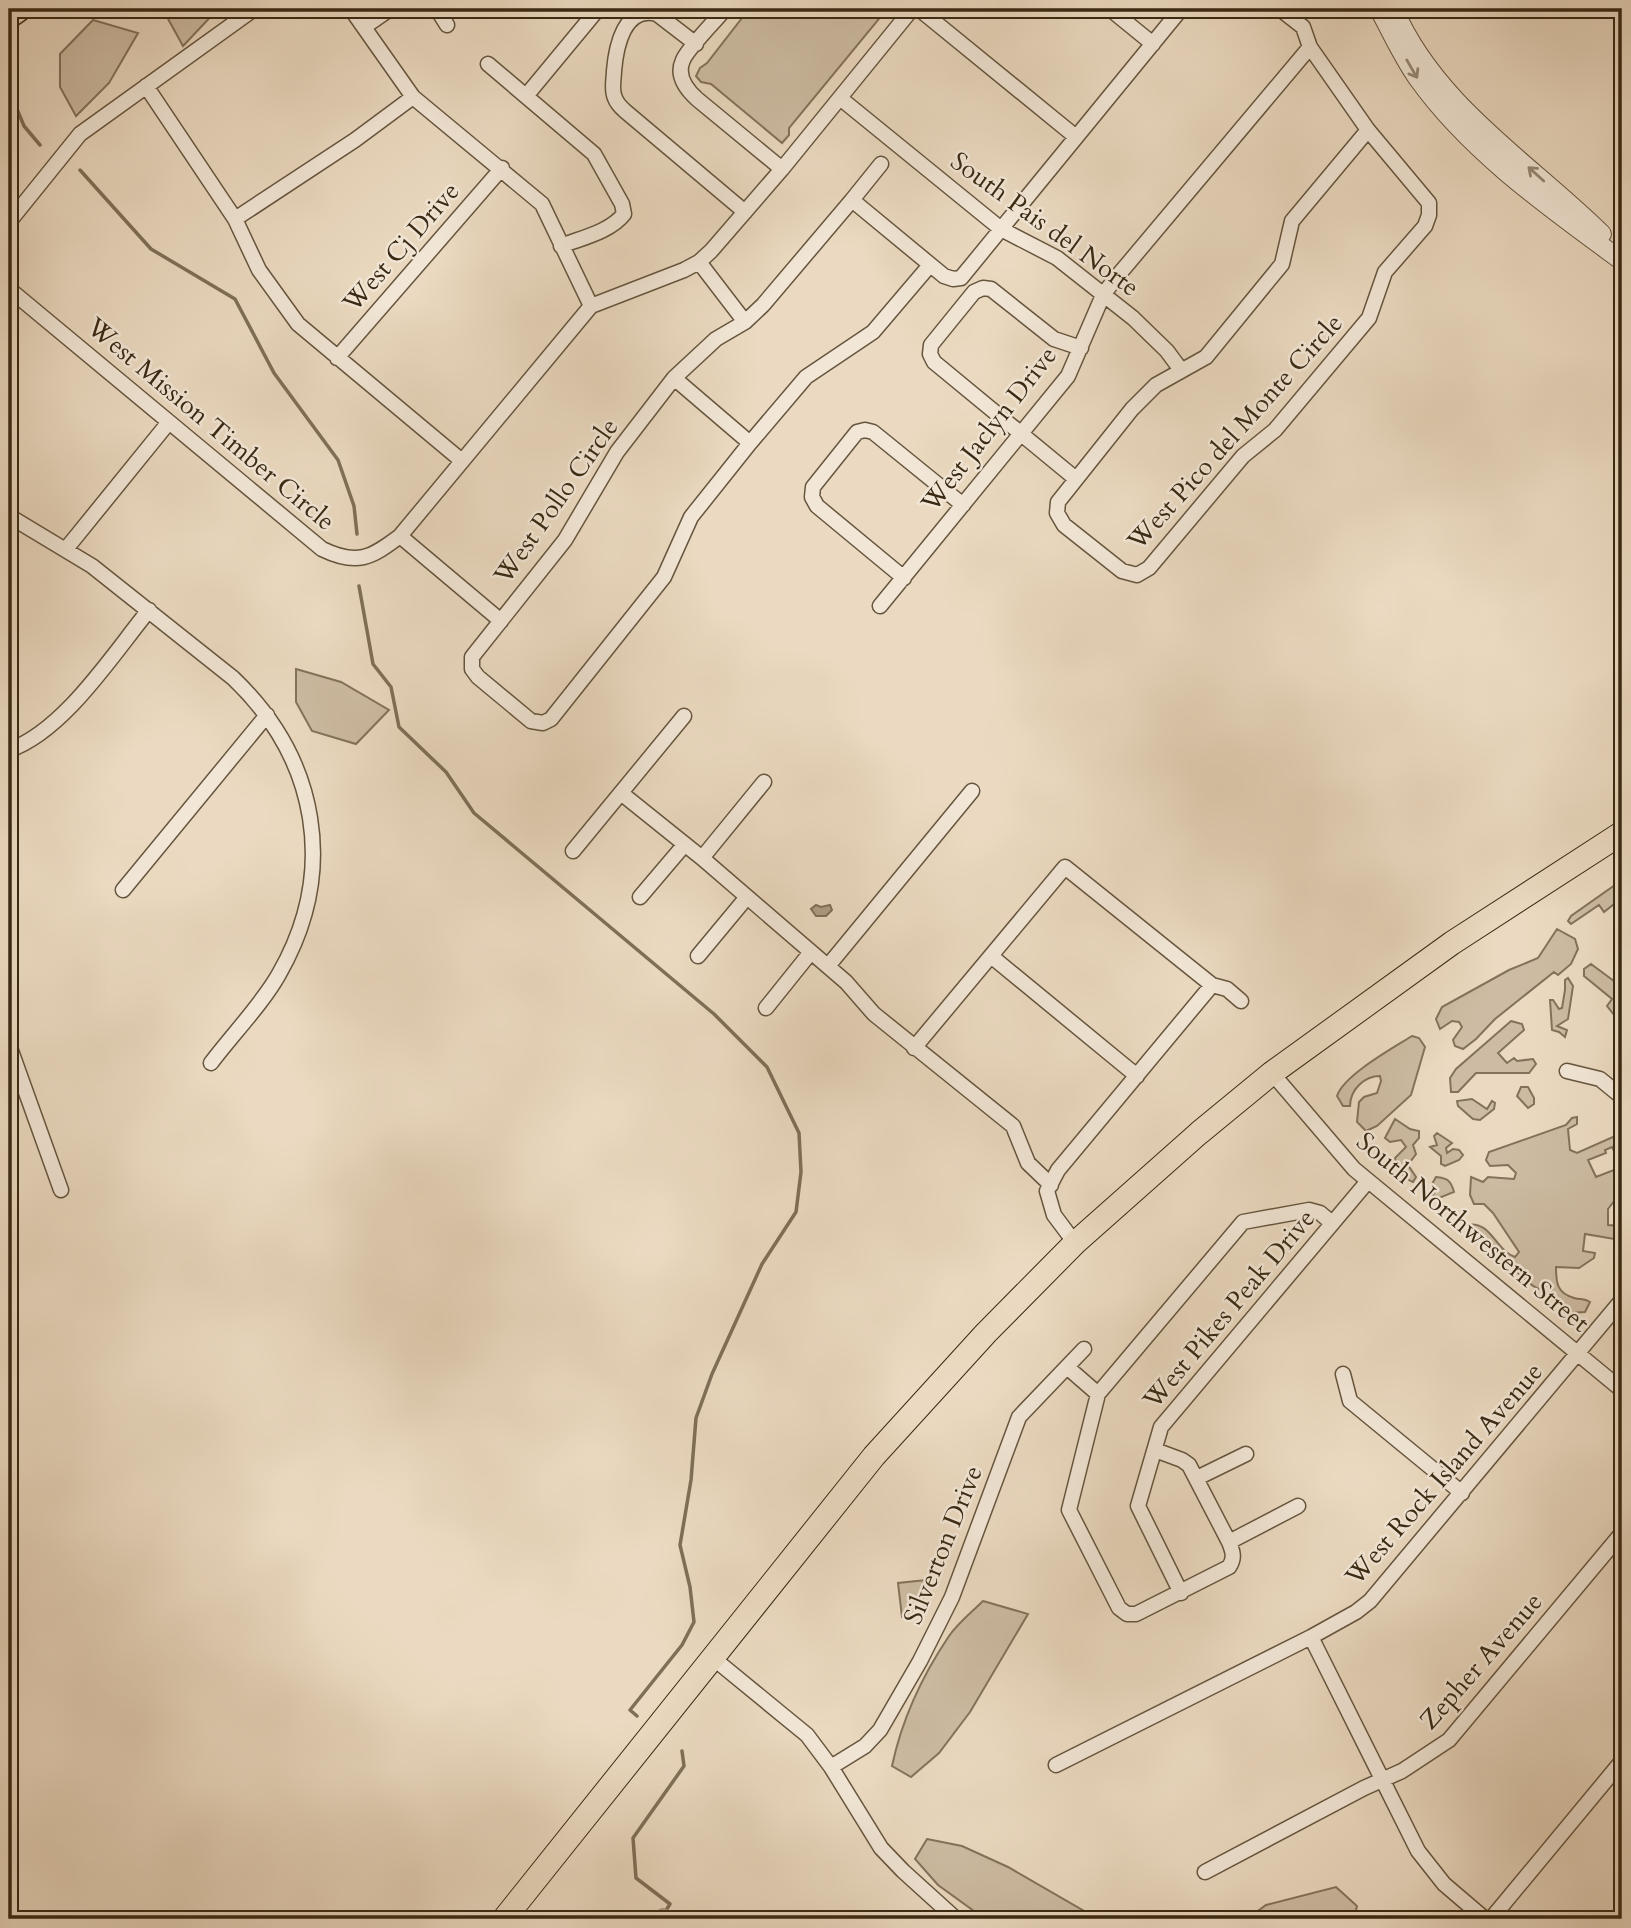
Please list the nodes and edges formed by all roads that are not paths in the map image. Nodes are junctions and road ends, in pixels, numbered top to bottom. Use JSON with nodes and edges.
{"nodes":[{"id":1,"x":19,"y":9,"type":"edge"},
{"id":2,"x":254,"y":9,"type":"edge"},
{"id":3,"x":351,"y":9,"type":"edge"},
{"id":4,"x":390,"y":9,"type":"edge"},
{"id":5,"x":436,"y":9,"type":"edge"},
{"id":6,"x":598,"y":9,"type":"edge"},
{"id":7,"x":725,"y":9,"type":"edge"},
{"id":8,"x":912,"y":9,"type":"edge"},
{"id":9,"x":919,"y":9,"type":"edge"},
{"id":10,"x":1110,"y":9,"type":"edge"},
{"id":11,"x":1181,"y":9,"type":"edge"},
{"id":12,"x":1280,"y":9,"type":"edge"},
{"id":13,"x":1379,"y":9,"type":"edge"},
{"id":14,"x":1394,"y":9,"type":"edge"},
{"id":15,"x":9,"y":16,"type":"edge"},
{"id":16,"x":447,"y":25,"type":"dead end"},
{"id":17,"x":364,"y":27,"type":"junction"},
{"id":18,"x":696,"y":44,"type":"junction"},
{"id":19,"x":1153,"y":44,"type":"junction"},
{"id":20,"x":1310,"y":47,"type":"junction"},
{"id":21,"x":488,"y":64,"type":"dead end"},
{"id":22,"x":146,"y":86,"type":"junction"},
{"id":23,"x":526,"y":96,"type":"junction"},
{"id":24,"x":413,"y":97,"type":"junction"},
{"id":25,"x":840,"y":98,"type":"junction"},
{"id":26,"x":1368,"y":130,"type":"junction"},
{"id":27,"x":1076,"y":137,"type":"junction"},
{"id":28,"x":881,"y":164,"type":"dead end"},
{"id":29,"x":502,"y":168,"type":"junction"},
{"id":30,"x":782,"y":169,"type":"junction"},
{"id":31,"x":852,"y":200,"type":"junction"},
{"id":32,"x":745,"y":212,"type":"junction"},
{"id":33,"x":235,"y":219,"type":"junction"},
{"id":34,"x":9,"y":222,"type":"edge"},
{"id":35,"x":1001,"y":229,"type":"junction"},
{"id":36,"x":561,"y":246,"type":"junction"},
{"id":37,"x":1622,"y":253,"type":"edge"},
{"id":38,"x":1622,"y":261,"type":"edge"},
{"id":39,"x":699,"y":262,"type":"junction"},
{"id":40,"x":930,"y":265,"type":"junction"},
{"id":41,"x":9,"y":289,"type":"edge"},
{"id":42,"x":1103,"y":295,"type":"junction"},
{"id":43,"x":591,"y":306,"type":"junction"},
{"id":44,"x":745,"y":322,"type":"junction"},
{"id":45,"x":1081,"y":348,"type":"junction"},
{"id":46,"x":337,"y":358,"type":"junction"},
{"id":47,"x":1181,"y":370,"type":"junction"},
{"id":48,"x":674,"y":378,"type":"junction"},
{"id":49,"x":169,"y":422,"type":"junction"},
{"id":50,"x":1021,"y":433,"type":"junction"},
{"id":51,"x":750,"y":443,"type":"junction"},
{"id":52,"x":462,"y":461,"type":"junction"},
{"id":53,"x":1076,"y":479,"type":"junction"},
{"id":54,"x":963,"y":505,"type":"junction"},
{"id":55,"x":9,"y":516,"type":"edge"},
{"id":56,"x":400,"y":536,"type":"junction"},
{"id":57,"x":66,"y":549,"type":"junction"},
{"id":58,"x":904,"y":578,"type":"junction"},
{"id":59,"x":880,"y":606,"type":"dead end"},
{"id":60,"x":149,"y":610,"type":"junction"},
{"id":61,"x":501,"y":621,"type":"junction"},
{"id":62,"x":267,"y":715,"type":"junction"},
{"id":63,"x":684,"y":716,"type":"dead end"},
{"id":64,"x":9,"y":750,"type":"edge"},
{"id":65,"x":764,"y":782,"type":"dead end"},
{"id":66,"x":972,"y":791,"type":"dead end"},
{"id":67,"x":621,"y":793,"type":"junction"},
{"id":68,"x":1622,"y":833,"type":"edge"},
{"id":69,"x":685,"y":844,"type":"junction"},
{"id":70,"x":573,"y":851,"type":"dead end"},
{"id":71,"x":702,"y":858,"type":"junction"},
{"id":72,"x":123,"y":890,"type":"dead end"},
{"id":73,"x":640,"y":897,"type":"dead end"},
{"id":74,"x":747,"y":897,"type":"junction"},
{"id":75,"x":811,"y":951,"type":"junction"},
{"id":76,"x":698,"y":956,"type":"dead end"},
{"id":77,"x":991,"y":956,"type":"junction"},
{"id":78,"x":828,"y":966,"type":"junction"},
{"id":79,"x":1212,"y":985,"type":"junction"},
{"id":80,"x":1241,"y":1001,"type":"dead end"},
{"id":81,"x":765,"y":1008,"type":"dead end"},
{"id":82,"x":9,"y":1045,"type":"edge"},
{"id":83,"x":914,"y":1048,"type":"junction"},
{"id":84,"x":211,"y":1063,"type":"dead end"},
{"id":85,"x":1567,"y":1070,"type":"dead end"},
{"id":86,"x":1272,"y":1073,"type":"junction"},
{"id":87,"x":1137,"y":1076,"type":"junction"},
{"id":88,"x":1622,"y":1097,"type":"edge"},
{"id":89,"x":1368,"y":1181,"type":"junction"},
{"id":90,"x":1051,"y":1185,"type":"junction"},
{"id":91,"x":61,"y":1190,"type":"dead end"},
{"id":92,"x":1332,"y":1223,"type":"junction"},
{"id":93,"x":1075,"y":1243,"type":"junction"},
{"id":94,"x":1622,"y":1300,"type":"edge"},
{"id":95,"x":1084,"y":1349,"type":"dead end"},
{"id":96,"x":1578,"y":1353,"type":"junction"},
{"id":97,"x":1067,"y":1367,"type":"junction"},
{"id":98,"x":1343,"y":1374,"type":"dead end"},
{"id":99,"x":1622,"y":1390,"type":"edge"},
{"id":100,"x":1098,"y":1394,"type":"junction"},
{"id":101,"x":1155,"y":1450,"type":"junction"},
{"id":102,"x":1246,"y":1454,"type":"dead end"},
{"id":103,"x":1197,"y":1478,"type":"junction"},
{"id":104,"x":1462,"y":1493,"type":"junction"},
{"id":105,"x":1298,"y":1506,"type":"dead end"},
{"id":106,"x":1622,"y":1533,"type":"edge"},
{"id":107,"x":1229,"y":1542,"type":"junction"},
{"id":108,"x":1181,"y":1592,"type":"junction"},
{"id":109,"x":1311,"y":1637,"type":"junction"},
{"id":110,"x":713,"y":1658,"type":"junction"},
{"id":111,"x":1622,"y":1761,"type":"edge"},
{"id":112,"x":1056,"y":1765,"type":"dead end"},
{"id":113,"x":831,"y":1767,"type":"junction"},
{"id":114,"x":1381,"y":1780,"type":"junction"},
{"id":115,"x":1205,"y":1872,"type":"dead end"},
{"id":116,"x":941,"y":1907,"type":"junction"},
{"id":117,"x":504,"y":1919,"type":"edge"},
{"id":118,"x":931,"y":1919,"type":"edge"},
{"id":119,"x":956,"y":1919,"type":"edge"},
{"id":120,"x":1485,"y":1919,"type":"edge"},
{"id":121,"x":1491,"y":1919,"type":"edge"}],
"edges":[{"from":1,"to":15,"type":"highway"},
{"from":2,"to":22,"type":"street"},
{"from":3,"to":17,"type":"street"},
{"from":4,"to":17,"type":"street"},
{"from":5,"to":16,"type":"street"},
{"from":6,"to":23,"type":"street"},
{"from":7,"to":18,"type":"street"},
{"from":8,"to":25,"type":"street","name":"West Mission Timber Circle"},
{"from":9,"to":27,"type":"street"},
{"from":10,"to":19,"type":"street"},
{"from":11,"to":19,"type":"street"},
{"from":12,"to":20,"type":"street","name":"West Pico del Monte Circle"},
{"from":13,"to":38,"type":"street","one_way":true},
{"from":37,"to":14,"type":"street","one_way":true},
{"from":17,"to":24,"type":"street"},
{"from":18,"to":30,"type":"street"},
{"from":18,"to":32,"type":"street"},
{"from":19,"to":27,"type":"street"},
{"from":20,"to":26,"type":"street","name":"West Pico del Monte Circle"},
{"from":20,"to":42,"type":"street","name":"West Jaclyn Drive"},
{"from":21,"to":23,"type":"street"},
{"from":22,"to":33,"type":"street"},
{"from":22,"to":34,"type":"street"},
{"from":23,"to":36,"type":"street"},
{"from":24,"to":29,"type":"street"},
{"from":24,"to":33,"type":"street"},
{"from":25,"to":30,"type":"street","name":"West Mission Timber Circle"},
{"from":25,"to":35,"type":"street","name":"South Pais del Norte"},
{"from":26,"to":47,"type":"street","name":"West Pico del Monte Circle"},
{"from":26,"to":53,"type":"street","name":"West Pico del Monte Circle"},
{"from":27,"to":35,"type":"street"},
{"from":28,"to":31,"type":"street","name":"West Pollo Circle"},
{"from":29,"to":36,"type":"street"},
{"from":29,"to":46,"type":"street","name":"West Cj Drive"},
{"from":30,"to":32,"type":"street","name":"West Mission Timber Circle"},
{"from":31,"to":40,"type":"street"},
{"from":31,"to":44,"type":"street","name":"West Pollo Circle"},
{"from":32,"to":39,"type":"street","name":"West Mission Timber Circle"},
{"from":33,"to":46,"type":"street"},
{"from":35,"to":40,"type":"street"},
{"from":35,"to":42,"type":"street","name":"South Pais del Norte"},
{"from":36,"to":43,"type":"street"},
{"from":39,"to":43,"type":"street","name":"West Mission Timber Circle"},
{"from":39,"to":44,"type":"street"},
{"from":40,"to":51,"type":"street","name":"West Pollo Circle"},
{"from":41,"to":49,"type":"street","name":"West Mission Timber Circle"},
{"from":42,"to":45,"type":"street","name":"West Jaclyn Drive"},
{"from":42,"to":47,"type":"street","name":"South Pais del Norte"},
{"from":43,"to":52,"type":"street","name":"West Mission Timber Circle"},
{"from":44,"to":48,"type":"street","name":"West Pollo Circle"},
{"from":45,"to":50,"type":"street","name":"West Jaclyn Drive"},
{"from":45,"to":50,"type":"street"},
{"from":46,"to":52,"type":"street"},
{"from":47,"to":53,"type":"street","name":"West Pico del Monte Circle"},
{"from":48,"to":51,"type":"street"},
{"from":48,"to":61,"type":"street","name":"West Pollo Circle"},
{"from":49,"to":56,"type":"street","name":"West Mission Timber Circle"},
{"from":49,"to":57,"type":"street"},
{"from":50,"to":53,"type":"street"},
{"from":50,"to":54,"type":"street","name":"West Jaclyn Drive"},
{"from":51,"to":61,"type":"street","name":"West Pollo Circle"},
{"from":52,"to":56,"type":"street","name":"West Mission Timber Circle"},
{"from":54,"to":58,"type":"street","name":"West Jaclyn Drive"},
{"from":54,"to":58,"type":"street"},
{"from":55,"to":57,"type":"street"},
{"from":56,"to":61,"type":"street"},
{"from":57,"to":60,"type":"street"},
{"from":58,"to":59,"type":"street","name":"West Jaclyn Drive"},
{"from":60,"to":62,"type":"street"},
{"from":60,"to":64,"type":"street"},
{"from":62,"to":72,"type":"street"},
{"from":62,"to":84,"type":"street"},
{"from":63,"to":67,"type":"street"},
{"from":65,"to":71,"type":"street"},
{"from":66,"to":78,"type":"street"},
{"from":67,"to":69,"type":"street"},
{"from":67,"to":70,"type":"street"},
{"from":68,"to":86,"type":"main road"},
{"from":69,"to":71,"type":"street"},
{"from":69,"to":73,"type":"street"},
{"from":71,"to":74,"type":"street"},
{"from":74,"to":75,"type":"street"},
{"from":74,"to":76,"type":"street"},
{"from":75,"to":78,"type":"street"},
{"from":75,"to":81,"type":"street"},
{"from":77,"to":79,"type":"street"},
{"from":77,"to":83,"type":"street"},
{"from":77,"to":87,"type":"street"},
{"from":78,"to":83,"type":"street"},
{"from":79,"to":80,"type":"street"},
{"from":79,"to":87,"type":"street"},
{"from":82,"to":91,"type":"street"},
{"from":83,"to":90,"type":"street"},
{"from":85,"to":88,"type":"street"},
{"from":86,"to":89,"type":"street","name":"South Northwestern Street"},
{"from":86,"to":93,"type":"main road"},
{"from":87,"to":90,"type":"street"},
{"from":89,"to":92,"type":"street","name":"West Pikes Peak Drive"},
{"from":89,"to":96,"type":"street","name":"South Northwestern Street"},
{"from":90,"to":93,"type":"street"},
{"from":92,"to":100,"type":"street"},
{"from":92,"to":101,"type":"street","name":"West Pikes Peak Drive"},
{"from":93,"to":110,"type":"main road"},
{"from":94,"to":96,"type":"street","name":"West Rock Island Avenue"},
{"from":95,"to":97,"type":"street","name":"Silverton Drive"},
{"from":96,"to":99,"type":"street","name":"South Northwestern Street"},
{"from":96,"to":104,"type":"street","name":"West Rock Island Avenue"},
{"from":97,"to":100,"type":"street"},
{"from":97,"to":113,"type":"street","name":"Silverton Drive"},
{"from":98,"to":104,"type":"street"},
{"from":100,"to":108,"type":"street"},
{"from":101,"to":103,"type":"street"},
{"from":101,"to":108,"type":"street","name":"West Pikes Peak Drive"},
{"from":102,"to":103,"type":"street"},
{"from":103,"to":107,"type":"street"},
{"from":104,"to":109,"type":"street","name":"West Rock Island Avenue"},
{"from":105,"to":107,"type":"street"},
{"from":106,"to":114,"type":"street","name":"Zepher Avenue"},
{"from":107,"to":108,"type":"street"},
{"from":109,"to":112,"type":"street","name":"West Rock Island Avenue"},
{"from":109,"to":114,"type":"street"},
{"from":110,"to":113,"type":"street"},
{"from":110,"to":117,"type":"main road"},
{"from":111,"to":121,"type":"street"},
{"from":113,"to":116,"type":"street"},
{"from":114,"to":115,"type":"street","name":"Zepher Avenue"},
{"from":114,"to":120,"type":"street"},
{"from":116,"to":118,"type":"street"},
{"from":116,"to":119,"type":"street"}]}
